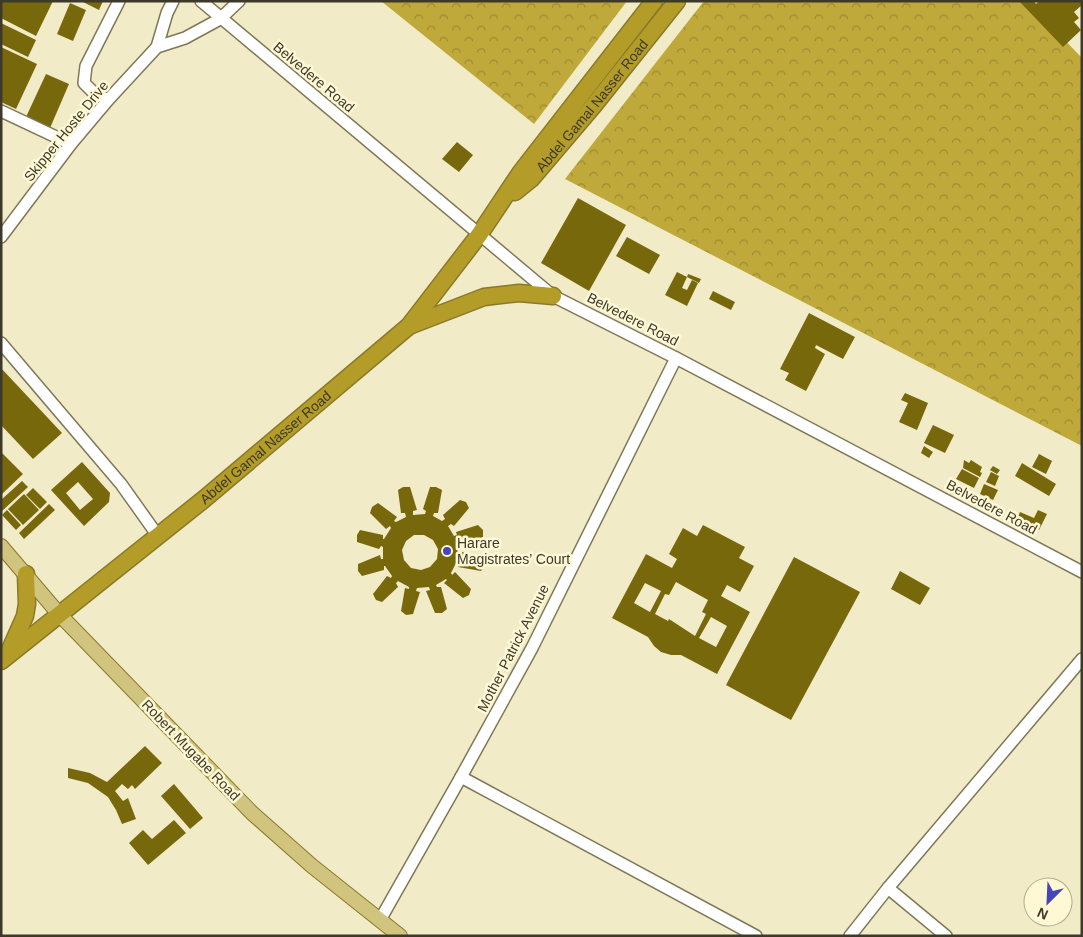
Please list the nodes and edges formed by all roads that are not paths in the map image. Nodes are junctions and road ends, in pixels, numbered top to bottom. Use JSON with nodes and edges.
{"nodes":[{"id":1,"x":119,"y":1,"type":"edge"},
{"id":2,"x":174,"y":1,"type":"edge"},
{"id":3,"x":201,"y":1,"type":"edge"},
{"id":4,"x":240,"y":1,"type":"edge"},
{"id":5,"x":654,"y":1,"type":"edge"},
{"id":6,"x":677,"y":1,"type":"edge"},
{"id":7,"x":220,"y":18,"type":"junction"},
{"id":8,"x":158,"y":47,"type":"junction"},
{"id":9,"x":108,"y":100,"type":"junction"},
{"id":10,"x":1,"y":110,"type":"edge"},
{"id":11,"x":71,"y":144,"type":"junction"},
{"id":12,"x":501,"y":204,"type":"junction"},
{"id":13,"x":479,"y":235,"type":"junction"},
{"id":14,"x":1,"y":237,"type":"edge"},
{"id":15,"x":553,"y":296,"type":"junction"},
{"id":16,"x":409,"y":326,"type":"junction"},
{"id":17,"x":1,"y":343,"type":"edge"},
{"id":18,"x":676,"y":358,"type":"junction"},
{"id":19,"x":158,"y":536,"type":"junction"},
{"id":20,"x":1,"y":546,"type":"edge"},
{"id":21,"x":1082,"y":572,"type":"edge"},
{"id":22,"x":26,"y":574,"type":"junction"},
{"id":23,"x":59,"y":614,"type":"junction"},
{"id":24,"x":4,"y":658,"type":"edge"},
{"id":25,"x":1082,"y":659,"type":"edge"},
{"id":26,"x":461,"y":777,"type":"junction"},
{"id":27,"x":888,"y":888,"type":"junction"},
{"id":28,"x":380,"y":920,"type":"junction"},
{"id":29,"x":400,"y":936,"type":"edge"},
{"id":30,"x":756,"y":936,"type":"edge"},
{"id":31,"x":850,"y":936,"type":"edge"},
{"id":32,"x":946,"y":936,"type":"edge"}],
"edges":[{"from":1,"to":9,"type":"street"},
{"from":2,"to":8,"type":"street","name":"Skipper Hoste Drive"},
{"from":3,"to":7,"type":"street"},
{"from":4,"to":7,"type":"street","name":"Skipper Hoste Drive"},
{"from":5,"to":12,"type":"highway","name":"Abdel Gamal Nasser Road"},
{"from":6,"to":12,"type":"highway","name":"Abdel Gamal Nasser Road"},
{"from":7,"to":8,"type":"street","name":"Skipper Hoste Drive"},
{"from":7,"to":13,"type":"street","name":"Belvedere Road"},
{"from":8,"to":9,"type":"street","name":"Skipper Hoste Drive"},
{"from":9,"to":11,"type":"street","name":"Skipper Hoste Drive"},
{"from":10,"to":11,"type":"street"},
{"from":11,"to":14,"type":"street","name":"Skipper Hoste Drive"},
{"from":12,"to":13,"type":"highway","name":"Abdel Gamal Nasser Road"},
{"from":13,"to":15,"type":"street","name":"Belvedere Road"},
{"from":13,"to":16,"type":"highway","name":"Abdel Gamal Nasser Road"},
{"from":15,"to":16,"type":"highway"},
{"from":15,"to":18,"type":"street","name":"Belvedere Road"},
{"from":16,"to":19,"type":"highway","name":"Abdel Gamal Nasser Road"},
{"from":17,"to":19,"type":"street"},
{"from":18,"to":21,"type":"street","name":"Belvedere Road"},
{"from":18,"to":26,"type":"street","name":"Mother Patrick Avenue"},
{"from":19,"to":23,"type":"highway","name":"Abdel Gamal Nasser Road"},
{"from":20,"to":22,"type":"main road","name":"Robert Mugabe Road"},
{"from":22,"to":23,"type":"main road","name":"Robert Mugabe Road"},
{"from":22,"to":24,"type":"highway"},
{"from":23,"to":24,"type":"highway","name":"Abdel Gamal Nasser Road"},
{"from":23,"to":28,"type":"main road","name":"Robert Mugabe Road"},
{"from":25,"to":27,"type":"street"},
{"from":26,"to":28,"type":"street","name":"Mother Patrick Avenue"},
{"from":26,"to":30,"type":"street"},
{"from":27,"to":31,"type":"street"},
{"from":27,"to":32,"type":"street"},
{"from":28,"to":29,"type":"main road","name":"Robert Mugabe Road"}]}
